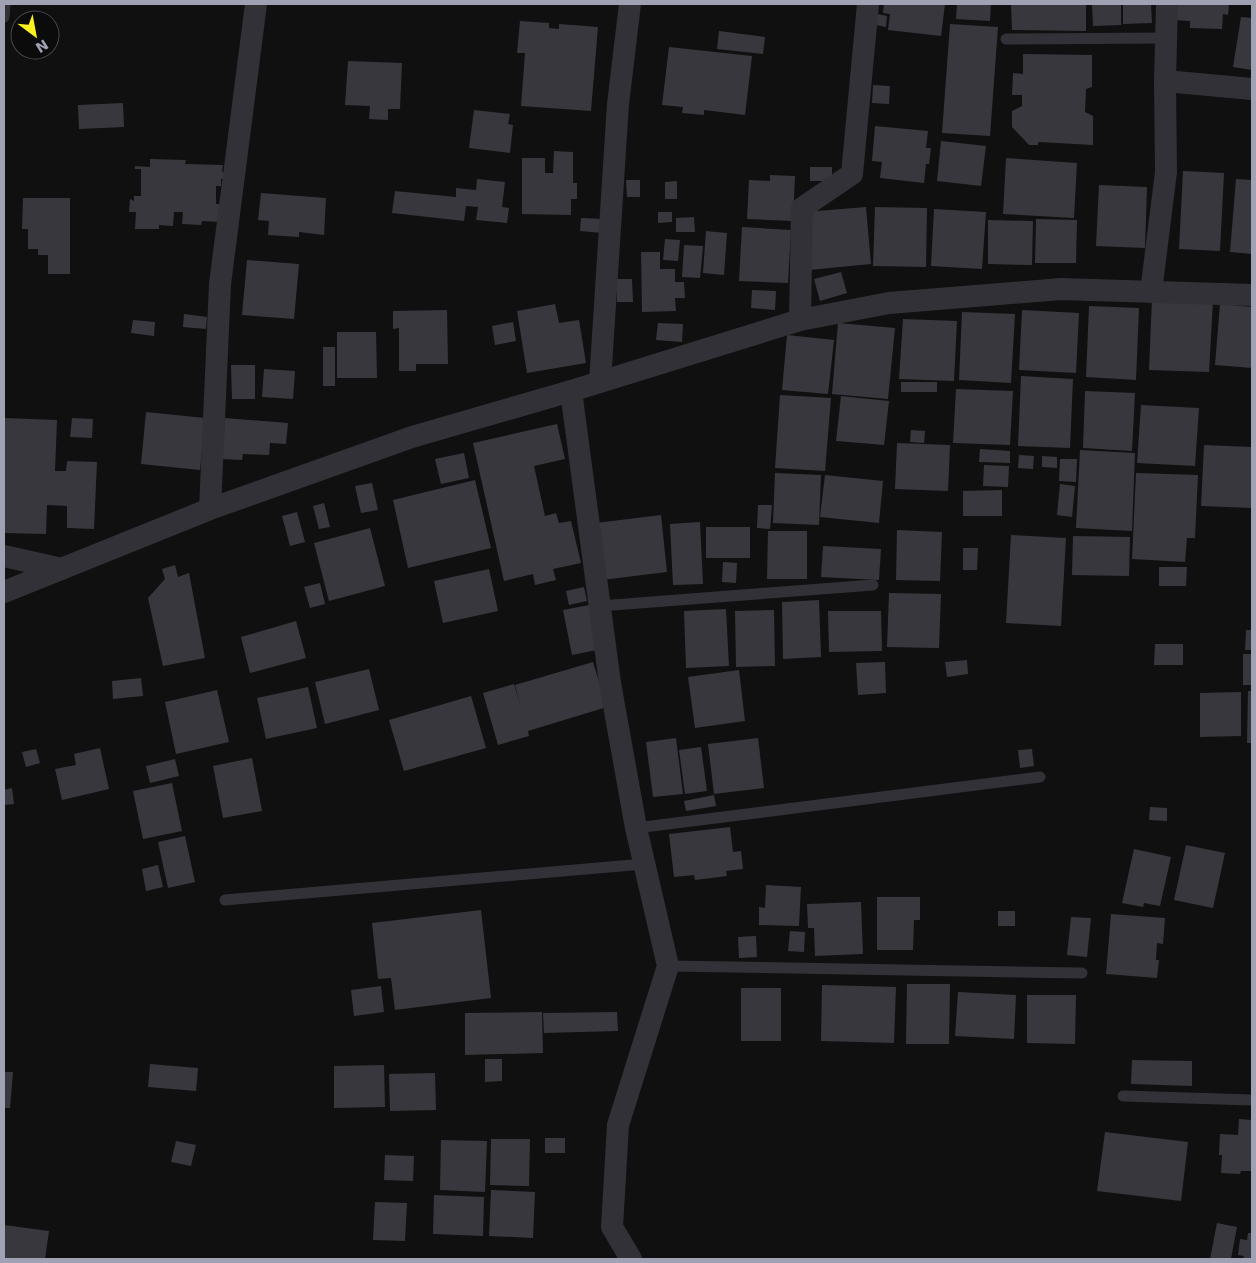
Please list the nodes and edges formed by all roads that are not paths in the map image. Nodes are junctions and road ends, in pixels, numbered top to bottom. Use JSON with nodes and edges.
{"nodes":[{"id":1,"x":4,"y":4,"type":"edge"},
{"id":2,"x":256,"y":4,"type":"edge"},
{"id":3,"x":630,"y":4,"type":"edge"},
{"id":4,"x":868,"y":4,"type":"edge"},
{"id":5,"x":1167,"y":4,"type":"edge"},
{"id":6,"x":4,"y":17,"type":"edge"},
{"id":7,"x":1166,"y":38,"type":"junction"},
{"id":8,"x":1006,"y":39,"type":"dead end"},
{"id":9,"x":1165,"y":81,"type":"junction"},
{"id":10,"x":1252,"y":89,"type":"edge"},
{"id":11,"x":1151,"y":292,"type":"junction"},
{"id":12,"x":1252,"y":295,"type":"edge"},
{"id":13,"x":800,"y":320,"type":"junction"},
{"id":14,"x":600,"y":382,"type":"junction"},
{"id":15,"x":571,"y":391,"type":"junction"},
{"id":16,"x":210,"y":509,"type":"junction"},
{"id":17,"x":4,"y":556,"type":"edge"},
{"id":18,"x":62,"y":569,"type":"junction"},
{"id":19,"x":873,"y":586,"type":"dead end"},
{"id":20,"x":4,"y":592,"type":"edge"},
{"id":21,"x":600,"y":606,"type":"junction"},
{"id":22,"x":1040,"y":777,"type":"dead end"},
{"id":23,"x":636,"y":828,"type":"junction"},
{"id":24,"x":644,"y":864,"type":"junction"},
{"id":25,"x":225,"y":900,"type":"dead end"},
{"id":26,"x":668,"y":966,"type":"junction"},
{"id":27,"x":1082,"y":973,"type":"dead end"},
{"id":28,"x":1123,"y":1096,"type":"dead end"},
{"id":29,"x":1252,"y":1100,"type":"edge"},
{"id":30,"x":631,"y":1259,"type":"edge"}],
"edges":[{"from":1,"to":6,"type":"lane"},
{"from":2,"to":16,"type":"street"},
{"from":3,"to":14,"type":"street"},
{"from":4,"to":13,"type":"street"},
{"from":5,"to":7,"type":"street"},
{"from":7,"to":8,"type":"lane"},
{"from":7,"to":9,"type":"street"},
{"from":9,"to":10,"type":"street"},
{"from":9,"to":11,"type":"street"},
{"from":11,"to":12,"type":"street"},
{"from":11,"to":13,"type":"street"},
{"from":13,"to":14,"type":"street"},
{"from":14,"to":15,"type":"street"},
{"from":15,"to":16,"type":"street"},
{"from":15,"to":21,"type":"street"},
{"from":16,"to":18,"type":"street"},
{"from":17,"to":18,"type":"street"},
{"from":18,"to":20,"type":"street"},
{"from":19,"to":21,"type":"lane"},
{"from":21,"to":23,"type":"street"},
{"from":22,"to":23,"type":"lane"},
{"from":23,"to":24,"type":"street"},
{"from":24,"to":25,"type":"lane"},
{"from":24,"to":26,"type":"street"},
{"from":26,"to":27,"type":"lane"},
{"from":26,"to":30,"type":"street"},
{"from":28,"to":29,"type":"lane"}]}
